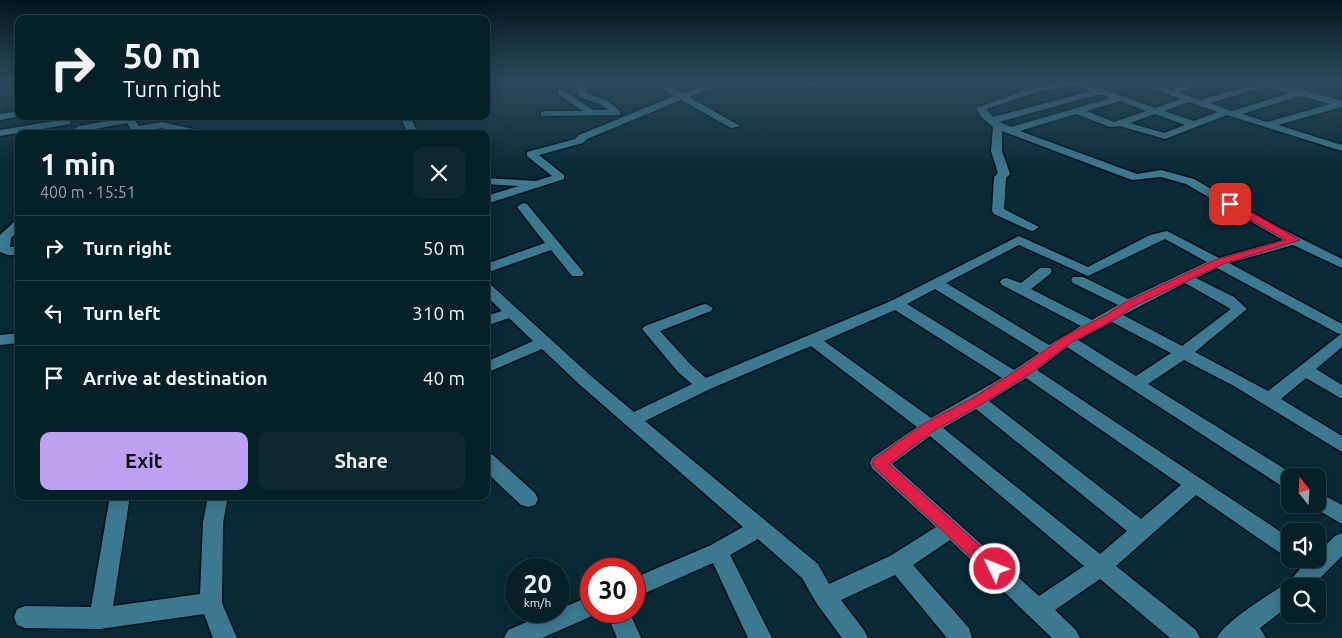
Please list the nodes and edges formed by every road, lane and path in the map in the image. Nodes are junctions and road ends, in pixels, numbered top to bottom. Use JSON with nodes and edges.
{"nodes":[{"id":1,"x":588,"y":111,"type":"edge"},
{"id":2,"x":614,"y":111,"type":"edge"},
{"id":3,"x":641,"y":111,"type":"edge"},
{"id":4,"x":710,"y":111,"type":"edge"},
{"id":5,"x":982,"y":111,"type":"edge"},
{"id":6,"x":1035,"y":111,"type":"edge"},
{"id":7,"x":1077,"y":111,"type":"edge"},
{"id":8,"x":1082,"y":111,"type":"edge"},
{"id":9,"x":1154,"y":111,"type":"edge"},
{"id":10,"x":1158,"y":111,"type":"edge"},
{"id":11,"x":1223,"y":111,"type":"edge"},
{"id":12,"x":1236,"y":111,"type":"edge"},
{"id":13,"x":1318,"y":111,"type":"edge"},
{"id":14,"x":591,"y":113,"type":"junction"},
{"id":15,"x":1229,"y":113,"type":"junction"},
{"id":16,"x":544,"y":114,"type":"dead end"},
{"id":17,"x":15,"y":115,"type":"edge"},
{"id":18,"x":0,"y":117,"type":"edge"},
{"id":19,"x":60,"y":120,"type":"edge"},
{"id":20,"x":66,"y":120,"type":"edge"},
{"id":21,"x":124,"y":120,"type":"edge"},
{"id":22,"x":132,"y":120,"type":"edge"},
{"id":23,"x":615,"y":120,"type":"junction"},
{"id":24,"x":1119,"y":123,"type":"junction"},
{"id":25,"x":994,"y":124,"type":"junction"},
{"id":26,"x":1195,"y":125,"type":"junction"},
{"id":27,"x":1267,"y":125,"type":"junction"},
{"id":28,"x":735,"y":126,"type":"dead end"},
{"id":29,"x":80,"y":130,"type":"edge"},
{"id":30,"x":90,"y":130,"type":"edge"},
{"id":31,"x":191,"y":130,"type":"edge"},
{"id":32,"x":1009,"y":131,"type":"junction"},
{"id":33,"x":0,"y":132,"type":"edge"},
{"id":34,"x":1342,"y":148,"type":"edge"},
{"id":35,"x":553,"y":180,"type":"junction"},
{"id":36,"x":490,"y":181,"type":"edge"},
{"id":37,"x":490,"y":199,"type":"edge"},
{"id":38,"x":523,"y":207,"type":"dead end"},
{"id":39,"x":15,"y":224,"type":"edge"},
{"id":40,"x":0,"y":226,"type":"edge"},
{"id":41,"x":15,"y":227,"type":"edge"},
{"id":42,"x":1034,"y":227,"type":"dead end"},
{"id":43,"x":1295,"y":240,"type":"junction"},
{"id":44,"x":554,"y":244,"type":"junction"},
{"id":45,"x":9,"y":252,"type":"edge"},
{"id":46,"x":1219,"y":262,"type":"junction"},
{"id":47,"x":1342,"y":264,"type":"edge"},
{"id":48,"x":490,"y":268,"type":"edge"},
{"id":49,"x":1045,"y":271,"type":"dead end"},
{"id":50,"x":577,"y":273,"type":"dead end"},
{"id":51,"x":1187,"y":279,"type":"junction"},
{"id":52,"x":1078,"y":280,"type":"dead end"},
{"id":53,"x":1007,"y":282,"type":"dead end"},
{"id":54,"x":937,"y":284,"type":"junction"},
{"id":55,"x":1021,"y":290,"type":"junction"},
{"id":56,"x":490,"y":292,"type":"edge"},
{"id":57,"x":896,"y":304,"type":"junction"},
{"id":58,"x":1128,"y":305,"type":"junction"},
{"id":59,"x":706,"y":308,"type":"dead end"},
{"id":60,"x":512,"y":312,"type":"junction"},
{"id":61,"x":1112,"y":316,"type":"junction"},
{"id":62,"x":490,"y":320,"type":"edge"},
{"id":63,"x":1092,"y":326,"type":"junction"},
{"id":64,"x":1342,"y":330,"type":"edge"},
{"id":65,"x":15,"y":338,"type":"edge"},
{"id":66,"x":0,"y":340,"type":"edge"},
{"id":67,"x":813,"y":340,"type":"junction"},
{"id":68,"x":1067,"y":340,"type":"junction"},
{"id":69,"x":544,"y":342,"type":"junction"},
{"id":70,"x":1339,"y":345,"type":"edge"},
{"id":71,"x":1049,"y":352,"type":"junction"},
{"id":72,"x":1183,"y":353,"type":"junction"},
{"id":73,"x":490,"y":366,"type":"edge"},
{"id":74,"x":1305,"y":370,"type":"junction"},
{"id":75,"x":1020,"y":374,"type":"junction"},
{"id":76,"x":1136,"y":384,"type":"junction"},
{"id":77,"x":704,"y":386,"type":"junction"},
{"id":78,"x":1342,"y":393,"type":"edge"},
{"id":79,"x":1268,"y":400,"type":"junction"},
{"id":80,"x":977,"y":401,"type":"junction"},
{"id":81,"x":632,"y":420,"type":"junction"},
{"id":82,"x":930,"y":427,"type":"junction"},
{"id":83,"x":1342,"y":445,"type":"edge"},
{"id":84,"x":490,"y":464,"type":"edge"},
{"id":85,"x":1281,"y":476,"type":"edge"},
{"id":86,"x":1196,"y":484,"type":"junction"},
{"id":87,"x":528,"y":498,"type":"dead end"},
{"id":88,"x":119,"y":500,"type":"edge"},
{"id":89,"x":217,"y":500,"type":"edge"},
{"id":90,"x":1326,"y":505,"type":"edge"},
{"id":91,"x":1342,"y":516,"type":"edge"},
{"id":92,"x":759,"y":528,"type":"junction"},
{"id":93,"x":951,"y":528,"type":"junction"},
{"id":94,"x":1142,"y":531,"type":"junction"},
{"id":95,"x":1342,"y":542,"type":"edge"},
{"id":96,"x":1281,"y":543,"type":"edge"},
{"id":97,"x":718,"y":551,"type":"junction"},
{"id":98,"x":1326,"y":553,"type":"edge"},
{"id":99,"x":898,"y":563,"type":"junction"},
{"id":100,"x":1100,"y":566,"type":"junction"},
{"id":101,"x":645,"y":583,"type":"edge"},
{"id":102,"x":825,"y":597,"type":"junction"},
{"id":103,"x":1281,"y":600,"type":"edge"},
{"id":104,"x":211,"y":603,"type":"junction"},
{"id":105,"x":1038,"y":609,"type":"junction"},
{"id":106,"x":580,"y":611,"type":"edge"},
{"id":107,"x":25,"y":617,"type":"dead end"},
{"id":108,"x":100,"y":618,"type":"junction"},
{"id":109,"x":622,"y":623,"type":"edge"},
{"id":110,"x":1241,"y":635,"type":"edge"},
{"id":111,"x":225,"y":638,"type":"edge"},
{"id":112,"x":516,"y":638,"type":"edge"},
{"id":113,"x":628,"y":638,"type":"edge"},
{"id":114,"x":760,"y":638,"type":"edge"},
{"id":115,"x":856,"y":638,"type":"edge"},
{"id":116,"x":959,"y":638,"type":"edge"},
{"id":117,"x":1068,"y":638,"type":"edge"},
{"id":118,"x":1188,"y":638,"type":"edge"}],
"edges":[{"from":1,"to":14,"type":"street"},
{"from":2,"to":23,"type":"street"},
{"from":3,"to":23,"type":"street"},
{"from":4,"to":28,"type":"street"},
{"from":5,"to":25,"type":"street"},
{"from":6,"to":25,"type":"street"},
{"from":7,"to":32,"type":"street"},
{"from":8,"to":24,"type":"street"},
{"from":9,"to":24,"type":"street"},
{"from":10,"to":26,"type":"street"},
{"from":11,"to":15,"type":"street"},
{"from":12,"to":15,"type":"street"},
{"from":13,"to":27,"type":"street"},
{"from":14,"to":16,"type":"street"},
{"from":14,"to":23,"type":"street"},
{"from":15,"to":26,"type":"street"},
{"from":15,"to":27,"type":"street"},
{"from":17,"to":18,"type":"street"},
{"from":19,"to":33,"type":"street"},
{"from":20,"to":29,"type":"street"},
{"from":21,"to":30,"type":"street"},
{"from":22,"to":31,"type":"street"},
{"from":23,"to":35,"type":"street"},
{"from":24,"to":26,"type":"street"},
{"from":25,"to":32,"type":"street"},
{"from":25,"to":42,"type":"street"},
{"from":27,"to":34,"type":"street"},
{"from":32,"to":43,"type":"street"},
{"from":35,"to":36,"type":"street"},
{"from":35,"to":37,"type":"street"},
{"from":38,"to":44,"type":"street"},
{"from":39,"to":40,"type":"street"},
{"from":41,"to":45,"type":"street"},
{"from":43,"to":46,"type":"street"},
{"from":43,"to":47,"type":"street"},
{"from":44,"to":48,"type":"street"},
{"from":44,"to":50,"type":"street"},
{"from":46,"to":51,"type":"street"},
{"from":46,"to":54,"type":"street"},
{"from":46,"to":64,"type":"street"},
{"from":49,"to":55,"type":"street"},
{"from":51,"to":58,"type":"street"},
{"from":51,"to":72,"type":"street"},
{"from":52,"to":58,"type":"street"},
{"from":53,"to":55,"type":"street"},
{"from":54,"to":57,"type":"street"},
{"from":54,"to":71,"type":"street"},
{"from":55,"to":63,"type":"street"},
{"from":56,"to":60,"type":"street"},
{"from":57,"to":67,"type":"street"},
{"from":57,"to":75,"type":"street"},
{"from":58,"to":61,"type":"street"},
{"from":59,"to":77,"type":"street"},
{"from":60,"to":62,"type":"street"},
{"from":60,"to":69,"type":"street"},
{"from":61,"to":63,"type":"street"},
{"from":61,"to":72,"type":"street"},
{"from":63,"to":68,"type":"street"},
{"from":65,"to":66,"type":"street"},
{"from":67,"to":77,"type":"street"},
{"from":67,"to":82,"type":"street"},
{"from":68,"to":71,"type":"street"},
{"from":68,"to":76,"type":"street"},
{"from":69,"to":73,"type":"street"},
{"from":69,"to":81,"type":"street"},
{"from":70,"to":74,"type":"street"},
{"from":71,"to":75,"type":"street"},
{"from":72,"to":76,"type":"street"},
{"from":72,"to":79,"type":"street"},
{"from":74,"to":78,"type":"street"},
{"from":74,"to":79,"type":"street"},
{"from":75,"to":80,"type":"street"},
{"from":75,"to":86,"type":"street"},
{"from":76,"to":85,"type":"street"},
{"from":77,"to":81,"type":"street"},
{"from":79,"to":83,"type":"street"},
{"from":80,"to":82,"type":"street"},
{"from":80,"to":94,"type":"street"},
{"from":81,"to":92,"type":"street"},
{"from":82,"to":93,"type":"street"},
{"from":82,"to":100,"type":"street"},
{"from":84,"to":87,"type":"street"},
{"from":86,"to":94,"type":"street"},
{"from":86,"to":96,"type":"street"},
{"from":88,"to":108,"type":"street"},
{"from":89,"to":104,"type":"street"},
{"from":90,"to":91,"type":"street"},
{"from":92,"to":97,"type":"street"},
{"from":92,"to":102,"type":"street"},
{"from":93,"to":99,"type":"street"},
{"from":93,"to":105,"type":"street"},
{"from":94,"to":100,"type":"street"},
{"from":95,"to":98,"type":"street"},
{"from":97,"to":101,"type":"street"},
{"from":97,"to":114,"type":"street"},
{"from":99,"to":102,"type":"street"},
{"from":99,"to":116,"type":"street"},
{"from":100,"to":105,"type":"street"},
{"from":100,"to":118,"type":"street"},
{"from":102,"to":115,"type":"street"},
{"from":103,"to":110,"type":"street"},
{"from":104,"to":108,"type":"street"},
{"from":104,"to":111,"type":"street"},
{"from":105,"to":117,"type":"street"},
{"from":106,"to":112,"type":"street"},
{"from":107,"to":108,"type":"street"},
{"from":109,"to":113,"type":"street"}]}
